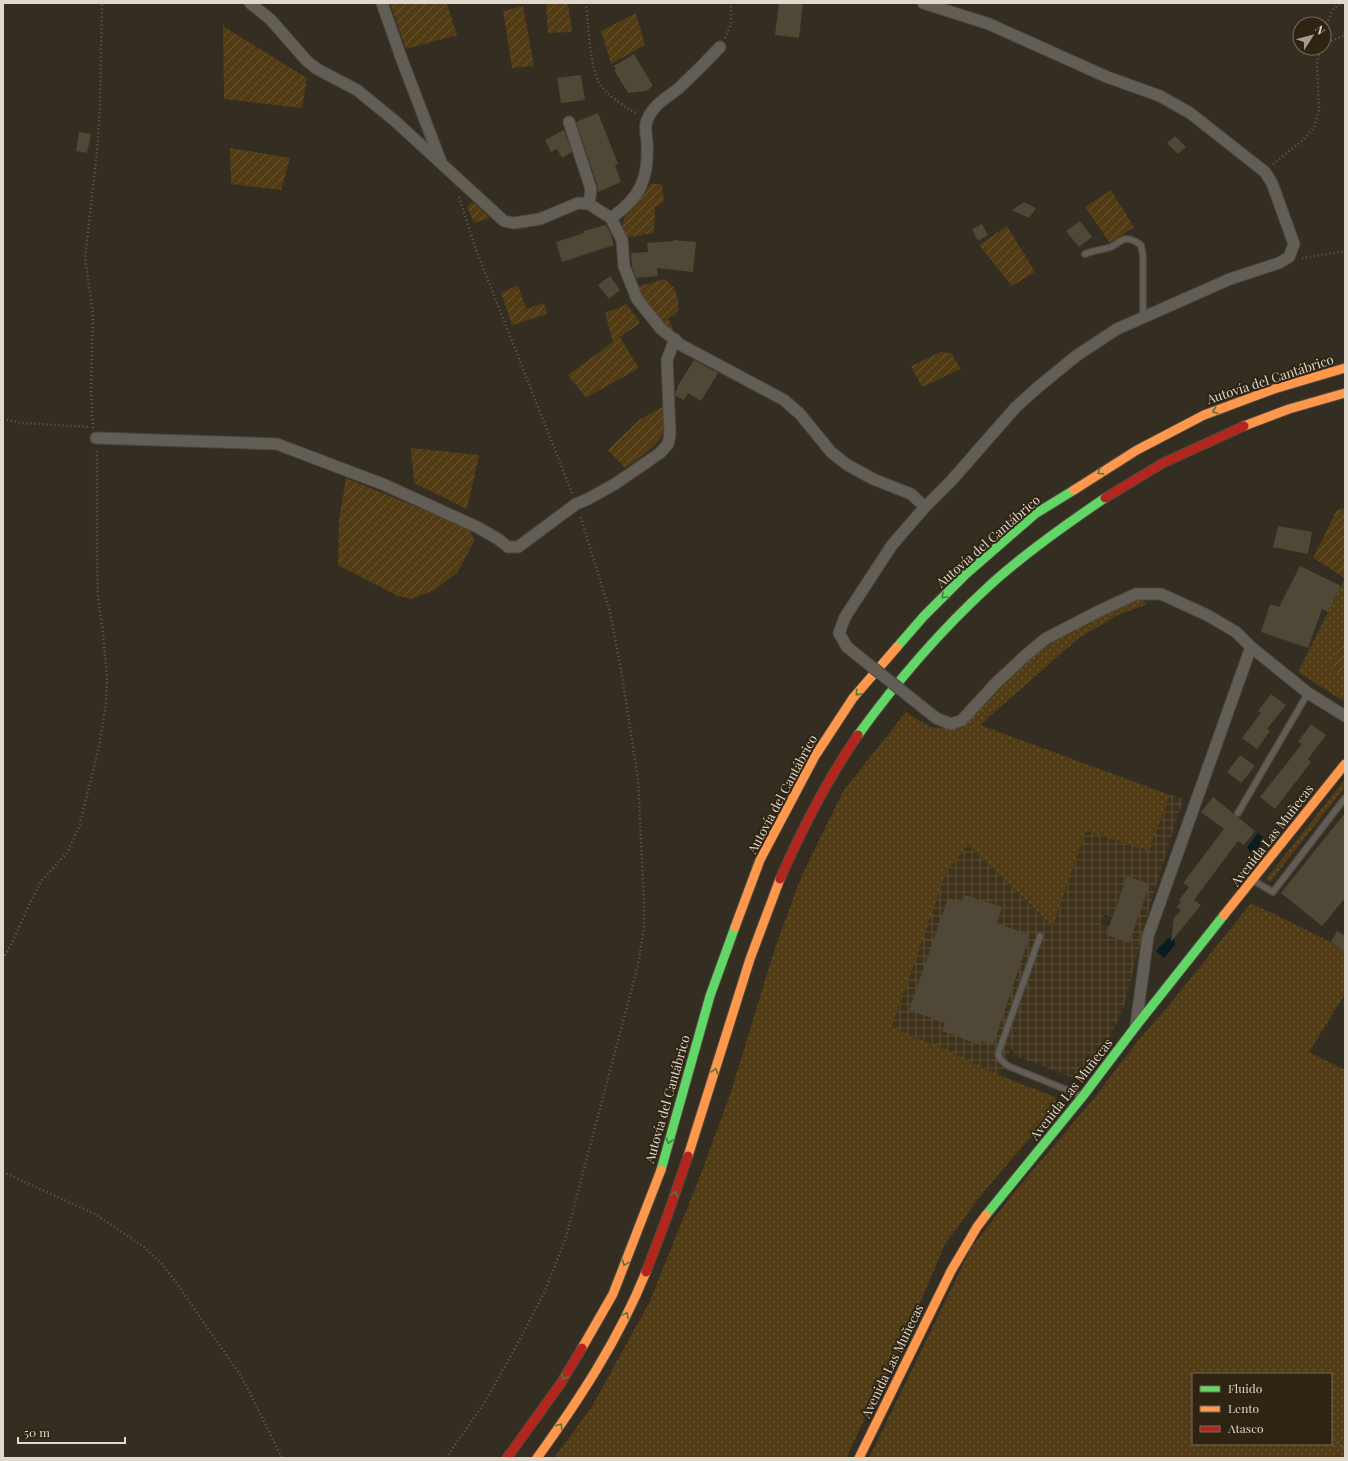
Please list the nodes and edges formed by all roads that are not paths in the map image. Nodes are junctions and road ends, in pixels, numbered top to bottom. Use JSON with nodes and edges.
{"nodes":[{"id":1,"x":250,"y":3,"type":"edge"},
{"id":2,"x":382,"y":3,"type":"edge"},
{"id":3,"x":923,"y":3,"type":"edge"},
{"id":4,"x":720,"y":47,"type":"road end"},
{"id":5,"x":569,"y":122,"type":"dead end"},
{"id":6,"x":441,"y":162,"type":"junction"},
{"id":7,"x":589,"y":204,"type":"junction"},
{"id":8,"x":611,"y":218,"type":"junction"},
{"id":9,"x":1085,"y":254,"type":"dead end"},
{"id":10,"x":1143,"y":318,"type":"junction"},
{"id":11,"x":675,"y":339,"type":"junction"},
{"id":12,"x":1345,"y":368,"type":"edge"},
{"id":13,"x":1345,"y":393,"type":"edge"},
{"id":14,"x":96,"y":438,"type":"road end"},
{"id":15,"x":925,"y":507,"type":"junction"},
{"id":16,"x":1251,"y":647,"type":"junction"},
{"id":17,"x":1308,"y":693,"type":"junction"},
{"id":18,"x":1345,"y":716,"type":"edge"},
{"id":19,"x":1345,"y":764,"type":"edge"},
{"id":20,"x":1345,"y":798,"type":"edge"},
{"id":21,"x":1238,"y":813,"type":"dead end"},
{"id":22,"x":1252,"y":880,"type":"junction"},
{"id":23,"x":1040,"y":936,"type":"dead end"},
{"id":24,"x":1136,"y":1026,"type":"junction"},
{"id":25,"x":1083,"y":1096,"type":"junction"},
{"id":26,"x":507,"y":1458,"type":"edge"},
{"id":27,"x":537,"y":1458,"type":"edge"},
{"id":28,"x":859,"y":1458,"type":"edge"}],
"edges":[{"from":1,"to":6,"type":"street"},
{"from":2,"to":6,"type":"street"},
{"from":3,"to":10,"type":"street"},
{"from":4,"to":8,"type":"street"},
{"from":5,"to":7,"type":"street"},
{"from":6,"to":7,"type":"street"},
{"from":7,"to":8,"type":"street"},
{"from":8,"to":11,"type":"street"},
{"from":9,"to":10,"type":"lane"},
{"from":10,"to":15,"type":"street"},
{"from":11,"to":14,"type":"street"},
{"from":11,"to":15,"type":"street"},
{"from":12,"to":26,"type":"main road","name":"Autovía del Cantábrico","one_way":true},
{"from":27,"to":13,"type":"main road","one_way":true},
{"from":15,"to":16,"type":"street","bridge":true},
{"from":16,"to":17,"type":"street"},
{"from":16,"to":24,"type":"street"},
{"from":17,"to":18,"type":"street"},
{"from":17,"to":21,"type":"lane"},
{"from":19,"to":22,"type":"main road","name":"Avenida Las Muñecas"},
{"from":20,"to":22,"type":"lane"},
{"from":22,"to":24,"type":"main road","name":"Avenida Las Muñecas"},
{"from":23,"to":25,"type":"lane"},
{"from":24,"to":25,"type":"main road","name":"Avenida Las Muñecas"},
{"from":25,"to":28,"type":"main road","name":"Avenida Las Muñecas"}]}
